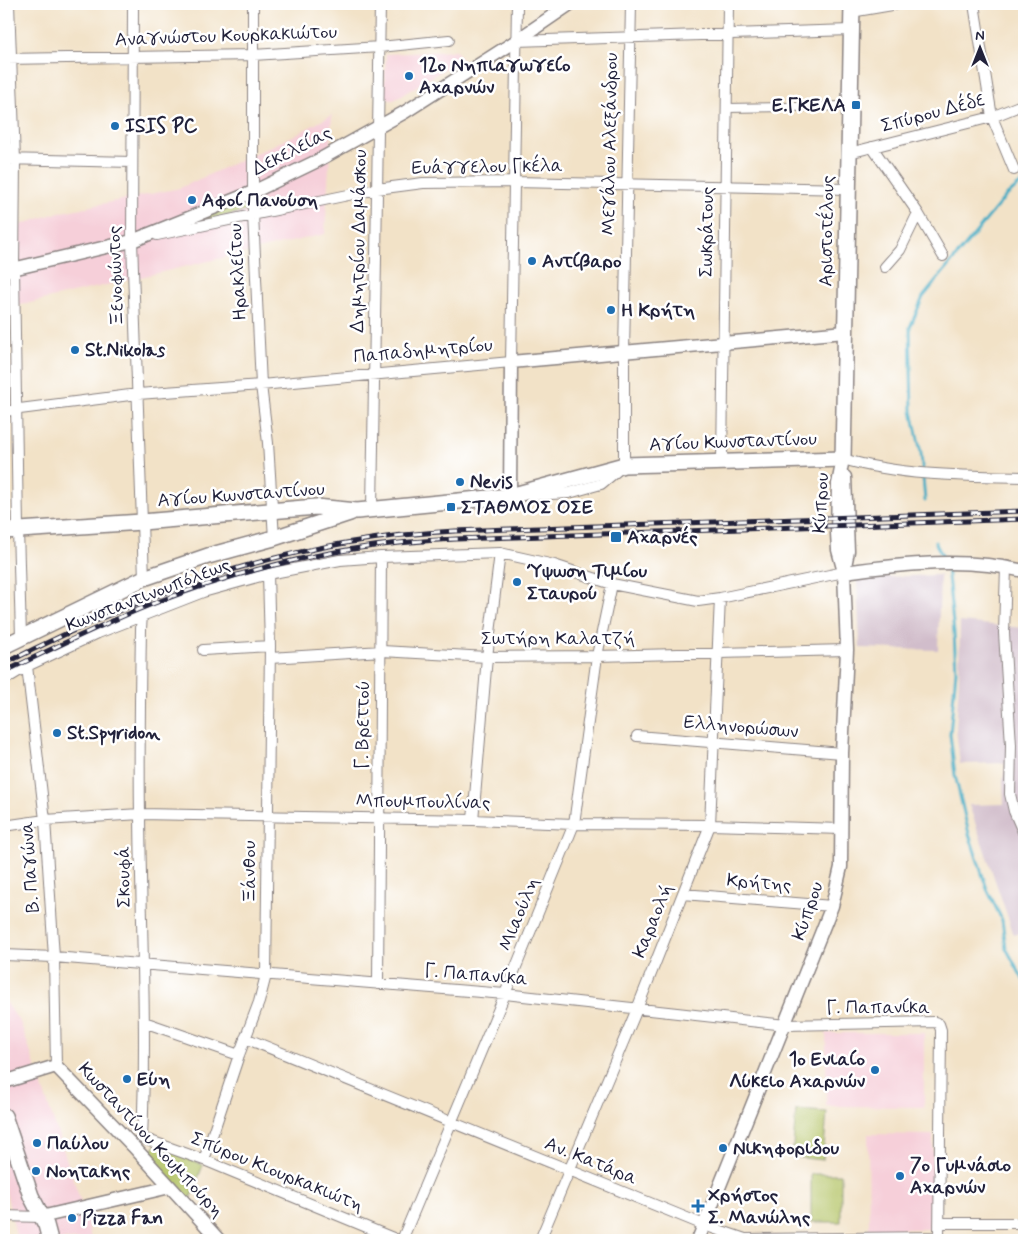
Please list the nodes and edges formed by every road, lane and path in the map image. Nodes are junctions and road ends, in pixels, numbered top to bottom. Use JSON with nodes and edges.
{"nodes":[{"id":1,"x":9,"y":4,"type":"edge"},
{"id":2,"x":132,"y":4,"type":"edge"},
{"id":3,"x":253,"y":4,"type":"edge"},
{"id":4,"x":380,"y":4,"type":"edge"},
{"id":5,"x":517,"y":4,"type":"edge"},
{"id":6,"x":570,"y":4,"type":"edge"},
{"id":7,"x":631,"y":4,"type":"edge"},
{"id":8,"x":728,"y":4,"type":"edge"},
{"id":9,"x":898,"y":4,"type":"edge"},
{"id":10,"x":974,"y":4,"type":"edge"},
{"id":11,"x":851,"y":8,"type":"edge"},
{"id":12,"x":851,"y":30,"type":"junction"},
{"id":13,"x":728,"y":34,"type":"junction"},
{"id":14,"x":630,"y":37,"type":"junction"},
{"id":15,"x":449,"y":40,"type":"dead end"},
{"id":16,"x":516,"y":41,"type":"junction"},
{"id":17,"x":380,"y":47,"type":"junction"},
{"id":18,"x":253,"y":56,"type":"junction"},
{"id":19,"x":132,"y":57,"type":"junction"},
{"id":20,"x":7,"y":59,"type":"edge"},
{"id":21,"x":1024,"y":104,"type":"edge"},
{"id":22,"x":850,"y":106,"type":"junction"},
{"id":23,"x":727,"y":108,"type":"junction"},
{"id":24,"x":992,"y":117,"type":"junction"},
{"id":25,"x":379,"y":127,"type":"junction"},
{"id":26,"x":872,"y":148,"type":"junction"},
{"id":27,"x":849,"y":153,"type":"junction"},
{"id":28,"x":4,"y":159,"type":"edge"},
{"id":29,"x":15,"y":160,"type":"junction"},
{"id":30,"x":132,"y":162,"type":"junction"},
{"id":31,"x":1014,"y":170,"type":"dead end"},
{"id":32,"x":514,"y":182,"type":"junction"},
{"id":33,"x":627,"y":184,"type":"junction"},
{"id":34,"x":724,"y":186,"type":"junction"},
{"id":35,"x":377,"y":189,"type":"junction"},
{"id":36,"x":848,"y":189,"type":"junction"},
{"id":37,"x":253,"y":192,"type":"junction"},
{"id":38,"x":918,"y":213,"type":"junction"},
{"id":39,"x":253,"y":214,"type":"junction"},
{"id":40,"x":132,"y":241,"type":"junction"},
{"id":41,"x":943,"y":256,"type":"dead end"},
{"id":42,"x":885,"y":267,"type":"dead end"},
{"id":43,"x":9,"y":270,"type":"edge"},
{"id":44,"x":845,"y":332,"type":"junction"},
{"id":45,"x":722,"y":343,"type":"junction"},
{"id":46,"x":624,"y":352,"type":"junction"},
{"id":47,"x":511,"y":362,"type":"junction"},
{"id":48,"x":374,"y":374,"type":"junction"},
{"id":49,"x":261,"y":385,"type":"junction"},
{"id":50,"x":138,"y":394,"type":"junction"},
{"id":51,"x":17,"y":409,"type":"junction"},
{"id":52,"x":4,"y":410,"type":"edge"},
{"id":53,"x":843,"y":459,"type":"junction"},
{"id":54,"x":722,"y":462,"type":"junction"},
{"id":55,"x":624,"y":465,"type":"junction"},
{"id":56,"x":1024,"y":477,"type":"edge"},
{"id":57,"x":510,"y":496,"type":"junction"},
{"id":58,"x":272,"y":510,"type":"junction"},
{"id":59,"x":364,"y":510,"type":"junction"},
{"id":60,"x":142,"y":522,"type":"junction"},
{"id":61,"x":11,"y":530,"type":"edge"},
{"id":62,"x":274,"y":538,"type":"junction"},
{"id":63,"x":500,"y":553,"type":"junction"},
{"id":64,"x":382,"y":557,"type":"junction"},
{"id":65,"x":1006,"y":567,"type":"junction"},
{"id":66,"x":1024,"y":571,"type":"edge"},
{"id":67,"x":844,"y":572,"type":"junction"},
{"id":68,"x":268,"y":574,"type":"junction"},
{"id":69,"x":144,"y":578,"type":"junction"},
{"id":70,"x":612,"y":584,"type":"junction"},
{"id":71,"x":720,"y":598,"type":"junction"},
{"id":72,"x":142,"y":615,"type":"junction"},
{"id":73,"x":21,"y":637,"type":"junction"},
{"id":74,"x":4,"y":646,"type":"edge"},
{"id":75,"x":270,"y":646,"type":"junction"},
{"id":76,"x":203,"y":650,"type":"dead end"},
{"id":77,"x":847,"y":650,"type":"junction"},
{"id":78,"x":382,"y":651,"type":"junction"},
{"id":79,"x":717,"y":654,"type":"junction"},
{"id":80,"x":597,"y":656,"type":"junction"},
{"id":81,"x":487,"y":657,"type":"junction"},
{"id":82,"x":270,"y":658,"type":"junction"},
{"id":83,"x":27,"y":666,"type":"junction"},
{"id":84,"x":4,"y":680,"type":"edge"},
{"id":85,"x":637,"y":736,"type":"dead end"},
{"id":86,"x":714,"y":742,"type":"junction"},
{"id":87,"x":842,"y":753,"type":"junction"},
{"id":88,"x":140,"y":814,"type":"junction"},
{"id":89,"x":267,"y":816,"type":"junction"},
{"id":90,"x":379,"y":819,"type":"junction"},
{"id":91,"x":45,"y":820,"type":"junction"},
{"id":92,"x":473,"y":820,"type":"junction"},
{"id":93,"x":574,"y":824,"type":"junction"},
{"id":94,"x":710,"y":825,"type":"junction"},
{"id":95,"x":4,"y":826,"type":"edge"},
{"id":96,"x":842,"y":829,"type":"junction"},
{"id":97,"x":1024,"y":834,"type":"edge"},
{"id":98,"x":683,"y":894,"type":"junction"},
{"id":99,"x":832,"y":906,"type":"junction"},
{"id":100,"x":4,"y":955,"type":"edge"},
{"id":101,"x":54,"y":957,"type":"junction"},
{"id":102,"x":143,"y":964,"type":"junction"},
{"id":103,"x":266,"y":975,"type":"junction"},
{"id":104,"x":378,"y":984,"type":"junction"},
{"id":105,"x":506,"y":994,"type":"junction"},
{"id":106,"x":637,"y":1008,"type":"junction"},
{"id":107,"x":144,"y":1022,"type":"junction"},
{"id":108,"x":786,"y":1025,"type":"junction"},
{"id":109,"x":245,"y":1038,"type":"junction"},
{"id":110,"x":239,"y":1055,"type":"junction"},
{"id":111,"x":56,"y":1066,"type":"junction"},
{"id":112,"x":4,"y":1082,"type":"edge"},
{"id":113,"x":4,"y":1116,"type":"edge"},
{"id":114,"x":451,"y":1123,"type":"junction"},
{"id":115,"x":138,"y":1142,"type":"junction"},
{"id":116,"x":204,"y":1160,"type":"junction"},
{"id":117,"x":569,"y":1171,"type":"junction"},
{"id":118,"x":170,"y":1186,"type":"junction"},
{"id":119,"x":4,"y":1216,"type":"edge"},
{"id":120,"x":41,"y":1217,"type":"junction"},
{"id":121,"x":1024,"y":1223,"type":"edge"},
{"id":122,"x":939,"y":1224,"type":"junction"},
{"id":123,"x":704,"y":1225,"type":"junction"},
{"id":124,"x":939,"y":1239,"type":"edge"},
{"id":125,"x":50,"y":1240,"type":"edge"},
{"id":126,"x":219,"y":1240,"type":"edge"},
{"id":127,"x":398,"y":1240,"type":"edge"},
{"id":128,"x":402,"y":1240,"type":"edge"},
{"id":129,"x":540,"y":1240,"type":"edge"},
{"id":130,"x":698,"y":1240,"type":"edge"},
{"id":131,"x":744,"y":1240,"type":"edge"}],
"edges":[{"from":1,"to":20,"type":"street"},
{"from":2,"to":19,"type":"street","name":"Ξενοφώντος"},
{"from":3,"to":18,"type":"street","name":"Ηρακλείτου"},
{"from":4,"to":17,"type":"street","name":"Δημητρίου Δαμάσκου"},
{"from":5,"to":16,"type":"street"},
{"from":6,"to":16,"type":"street","name":"Δεκελείας"},
{"from":7,"to":14,"type":"street","name":"Μεγάλου Αλεξάνδρου"},
{"from":8,"to":13,"type":"street","name":"Σωκράτους"},
{"from":9,"to":11,"type":"street"},
{"from":10,"to":24,"type":"street"},
{"from":11,"to":12,"type":"main road","name":"Αριστοτέλους"},
{"from":12,"to":13,"type":"street"},
{"from":12,"to":22,"type":"main road","name":"Αριστοτέλους"},
{"from":13,"to":14,"type":"street"},
{"from":13,"to":23,"type":"street","name":"Σωκράτους"},
{"from":14,"to":16,"type":"street"},
{"from":14,"to":33,"type":"street","name":"Μεγάλου Αλεξάνδρου"},
{"from":15,"to":17,"type":"street","name":"Αναγνώστου Κουρκακιώτου"},
{"from":16,"to":25,"type":"street","name":"Δεκελείας"},
{"from":16,"to":32,"type":"street"},
{"from":17,"to":18,"type":"street","name":"Αναγνώστου Κουρκακιώτου"},
{"from":17,"to":25,"type":"street","name":"Δημητρίου Δαμάσκου"},
{"from":18,"to":19,"type":"street","name":"Αναγνώστου Κουρκακιώτου"},
{"from":18,"to":37,"type":"street","name":"Ηρακλείτου"},
{"from":19,"to":20,"type":"street","name":"Αναγνώστου Κουρκακιώτου"},
{"from":19,"to":30,"type":"street","name":"Ξενοφώντος"},
{"from":20,"to":29,"type":"street"},
{"from":21,"to":24,"type":"street","name":"Σπύρου Δέδε"},
{"from":22,"to":23,"type":"street"},
{"from":22,"to":27,"type":"main road","name":"Αριστοτέλους"},
{"from":23,"to":34,"type":"street","name":"Σωκράτους"},
{"from":24,"to":26,"type":"street","name":"Σπύρου Δέδε"},
{"from":24,"to":31,"type":"street"},
{"from":25,"to":35,"type":"street","name":"Δημητρίου Δαμάσκου"},
{"from":25,"to":37,"type":"street","name":"Δεκελείας"},
{"from":26,"to":27,"type":"street","name":"Σπύρου Δέδε"},
{"from":26,"to":38,"type":"street"},
{"from":27,"to":36,"type":"main road","name":"Αριστοτέλους"},
{"from":28,"to":29,"type":"street"},
{"from":29,"to":30,"type":"street"},
{"from":29,"to":43,"type":"street"},
{"from":30,"to":40,"type":"street","name":"Ξενοφώντος"},
{"from":32,"to":33,"type":"street","name":"Ευάγγελου Γκέλα"},
{"from":32,"to":35,"type":"street","name":"Ευάγγελου Γκέλα"},
{"from":32,"to":47,"type":"street"},
{"from":33,"to":34,"type":"street","name":"Ευάγγελου Γκέλα"},
{"from":33,"to":46,"type":"street","name":"Μεγάλου Αλεξάνδρου"},
{"from":34,"to":36,"type":"street","name":"Ευάγγελου Γκέλα"},
{"from":34,"to":45,"type":"street","name":"Σωκράτους"},
{"from":35,"to":39,"type":"street","name":"Ευάγγελου Γκέλα"},
{"from":35,"to":48,"type":"street","name":"Δημητρίου Δαμάσκου"},
{"from":36,"to":44,"type":"main road","name":"Αριστοτέλους"},
{"from":37,"to":39,"type":"street","name":"Ηρακλείτου"},
{"from":37,"to":40,"type":"street","name":"Δεκελείας"},
{"from":38,"to":41,"type":"street"},
{"from":38,"to":42,"type":"street"},
{"from":39,"to":40,"type":"street","name":"Ευάγγελου Γκέλα"},
{"from":39,"to":49,"type":"street","name":"Ηρακλείτου"},
{"from":40,"to":43,"type":"street","name":"Δεκελείας"},
{"from":40,"to":50,"type":"street","name":"Ξενοφώντος"},
{"from":43,"to":51,"type":"street"},
{"from":44,"to":45,"type":"street","name":"Παπαδημητρίου"},
{"from":44,"to":53,"type":"main road","name":"Αριστοτέλους"},
{"from":45,"to":46,"type":"street","name":"Παπαδημητρίου"},
{"from":45,"to":54,"type":"street","name":"Σωκράτους"},
{"from":46,"to":47,"type":"street","name":"Παπαδημητρίου"},
{"from":46,"to":55,"type":"street","name":"Μεγάλου Αλεξάνδρου"},
{"from":47,"to":48,"type":"street","name":"Παπαδημητρίου"},
{"from":47,"to":57,"type":"street"},
{"from":48,"to":49,"type":"street","name":"Παπαδημητρίου"},
{"from":48,"to":59,"type":"street","name":"Δημητρίου Δαμάσκου"},
{"from":49,"to":50,"type":"street","name":"Παπαδημητρίου"},
{"from":49,"to":58,"type":"street","name":"Ηρακλείτου"},
{"from":50,"to":51,"type":"street","name":"Παπαδημητρίου"},
{"from":50,"to":60,"type":"street","name":"Ξενοφώντος"},
{"from":51,"to":52,"type":"street","name":"Παπαδημητρίου"},
{"from":51,"to":61,"type":"street"},
{"from":53,"to":54,"type":"main road","name":"Αγίου Κωνσταντίνου"},
{"from":53,"to":56,"type":"street"},
{"from":53,"to":67,"type":"street","name":"Κύπρου"},
{"from":54,"to":55,"type":"main road","name":"Αγίου Κωνσταντίνου"},
{"from":55,"to":57,"type":"main road","name":"Αγίου Κωνσταντίνου"},
{"from":57,"to":59,"type":"main road","name":"Αγίου Κωνσταντίνου"},
{"from":58,"to":59,"type":"main road","name":"Αγίου Κωνσταντίνου"},
{"from":58,"to":60,"type":"main road","name":"Αγίου Κωνσταντίνου"},
{"from":58,"to":62,"type":"street","name":"Ηρακλείτου"},
{"from":59,"to":62,"type":"main road","name":"Κωνσταντινουπόλεως"},
{"from":60,"to":61,"type":"main road","name":"Αγίου Κωνσταντίνου"},
{"from":60,"to":69,"type":"street","name":"Ξενοφώντος"},
{"from":61,"to":73,"type":"street"},
{"from":62,"to":69,"type":"main road","name":"Κωνσταντινουπόλεως"},
{"from":63,"to":64,"type":"street","name":"Κωνσταντινουπόλεως"},
{"from":63,"to":70,"type":"street","name":"Κωνσταντινουπόλεως"},
{"from":63,"to":81,"type":"street"},
{"from":64,"to":68,"type":"street","name":"Κωνσταντινουπόλεως"},
{"from":64,"to":78,"type":"street","name":"Γ. Βρεττού"},
{"from":65,"to":66,"type":"street"},
{"from":65,"to":67,"type":"street"},
{"from":65,"to":97,"type":"street"},
{"from":67,"to":71,"type":"street","name":"Κωνσταντινουπόλεως"},
{"from":67,"to":77,"type":"street","name":"Κύπρου"},
{"from":68,"to":72,"type":"street","name":"Κωνσταντινουπόλεως"},
{"from":68,"to":75,"type":"street","name":"Ξάνθου"},
{"from":69,"to":73,"type":"main road","name":"Κωνσταντινουπόλεως"},
{"from":70,"to":71,"type":"street","name":"Κωνσταντινουπόλεως"},
{"from":70,"to":80,"type":"street","name":"Μιαούλη"},
{"from":71,"to":79,"type":"street","name":"Καραολή"},
{"from":72,"to":83,"type":"street","name":"Κωνσταντινουπόλεως"},
{"from":72,"to":88,"type":"street","name":"Σκουφά"},
{"from":73,"to":74,"type":"main road","name":"Κωνσταντινουπόλεως"},
{"from":75,"to":76,"type":"street"},
{"from":75,"to":82,"type":"street","name":"Ξάνθου"},
{"from":77,"to":79,"type":"street","name":"Σωτήρη Καλατζή"},
{"from":77,"to":87,"type":"street","name":"Κύπρου"},
{"from":78,"to":81,"type":"street","name":"Σωτήρη Καλατζή"},
{"from":78,"to":82,"type":"street","name":"Σωτήρη Καλατζή"},
{"from":78,"to":90,"type":"street","name":"Γ. Βρεττού"},
{"from":79,"to":80,"type":"street","name":"Σωτήρη Καλατζή"},
{"from":79,"to":86,"type":"street","name":"Καραολή"},
{"from":80,"to":81,"type":"street","name":"Σωτήρη Καλατζή"},
{"from":80,"to":93,"type":"street","name":"Μιαούλη"},
{"from":81,"to":92,"type":"street"},
{"from":82,"to":89,"type":"street","name":"Ξάνθου"},
{"from":83,"to":84,"type":"street","name":"Κωνσταντινουπόλεως"},
{"from":83,"to":91,"type":"street","name":"Β. Παγώνα"},
{"from":85,"to":86,"type":"street","name":"Ελληνορώσων"},
{"from":86,"to":87,"type":"street","name":"Ελληνορώσων"},
{"from":86,"to":94,"type":"street","name":"Καραολή"},
{"from":87,"to":96,"type":"street","name":"Κύπρου"},
{"from":88,"to":89,"type":"street","name":"Μπουμπουλίνας"},
{"from":88,"to":91,"type":"street","name":"Μπουμπουλίνας"},
{"from":88,"to":102,"type":"street","name":"Σκουφά"},
{"from":89,"to":90,"type":"street","name":"Μπουμπουλίνας"},
{"from":89,"to":103,"type":"street","name":"Ξάνθου"},
{"from":90,"to":92,"type":"street","name":"Μπουμπουλίνας"},
{"from":90,"to":104,"type":"street","name":"Γ. Βρεττού"},
{"from":91,"to":95,"type":"street","name":"Μπουμπουλίνας"},
{"from":91,"to":101,"type":"street","name":"Β. Παγώνα"},
{"from":92,"to":93,"type":"street","name":"Μπουμπουλίνας"},
{"from":93,"to":94,"type":"street","name":"Μπουμπουλίνας"},
{"from":93,"to":105,"type":"street","name":"Μιαούλη"},
{"from":94,"to":96,"type":"street","name":"Μπουμπουλίνας"},
{"from":94,"to":98,"type":"street","name":"Καραολή"},
{"from":96,"to":99,"type":"street","name":"Κύπρου"},
{"from":98,"to":99,"type":"street","name":"Κρήτης"},
{"from":98,"to":106,"type":"street","name":"Καραολή"},
{"from":99,"to":108,"type":"street","name":"Κύπρου"},
{"from":100,"to":101,"type":"street","name":"Γ. Παπανίκα"},
{"from":101,"to":102,"type":"street","name":"Γ. Παπανίκα"},
{"from":101,"to":111,"type":"street","name":"Β. Παγώνα"},
{"from":102,"to":103,"type":"street","name":"Γ. Παπανίκα"},
{"from":102,"to":107,"type":"street","name":"Σκουφά"},
{"from":103,"to":104,"type":"street","name":"Γ. Παπανίκα"},
{"from":103,"to":109,"type":"street","name":"Ξάνθου"},
{"from":104,"to":105,"type":"street","name":"Γ. Παπανίκα"},
{"from":105,"to":106,"type":"street","name":"Γ. Παπανίκα"},
{"from":105,"to":114,"type":"street","name":"Μιαούλη"},
{"from":106,"to":108,"type":"street","name":"Γ. Παπανίκα"},
{"from":106,"to":117,"type":"street","name":"Καραολή"},
{"from":107,"to":110,"type":"street"},
{"from":107,"to":115,"type":"street","name":"Σκουφά"},
{"from":108,"to":122,"type":"street","name":"Γ. Παπανίκα"},
{"from":108,"to":123,"type":"street","name":"Κύπρου"},
{"from":109,"to":110,"type":"street","name":"Ξάνθου"},
{"from":109,"to":114,"type":"street","name":"Αν. Κατάρα"},
{"from":110,"to":116,"type":"street","name":"Ξάνθου"},
{"from":111,"to":112,"type":"street"},
{"from":111,"to":115,"type":"street","name":"Κωσταντίνου Κουμπούρη"},
{"from":113,"to":120,"type":"main road"},
{"from":114,"to":117,"type":"street","name":"Αν. Κατάρα"},
{"from":114,"to":128,"type":"street","name":"Μιαούλη"},
{"from":115,"to":116,"type":"street","name":"Σπύρου Κιουρκακιώτη"},
{"from":115,"to":118,"type":"street","name":"Κωσταντίνου Κουμπούρη"},
{"from":116,"to":127,"type":"street","name":"Σπύρου Κιουρκακιώτη"},
{"from":117,"to":123,"type":"street","name":"Αν. Κατάρα"},
{"from":117,"to":129,"type":"street","name":"Καραολή"},
{"from":118,"to":120,"type":"street"},
{"from":118,"to":126,"type":"street","name":"Κωσταντίνου Κουμπούρη"},
{"from":119,"to":120,"type":"street"},
{"from":120,"to":125,"type":"main road"},
{"from":121,"to":122,"type":"street"},
{"from":122,"to":124,"type":"street"},
{"from":123,"to":130,"type":"street","name":"Κύπρου"},
{"from":123,"to":131,"type":"street","name":"Αν. Κατάρα"},
{"from":124,"to":131,"type":"street","name":"Αν. Κατάρα"}]}
